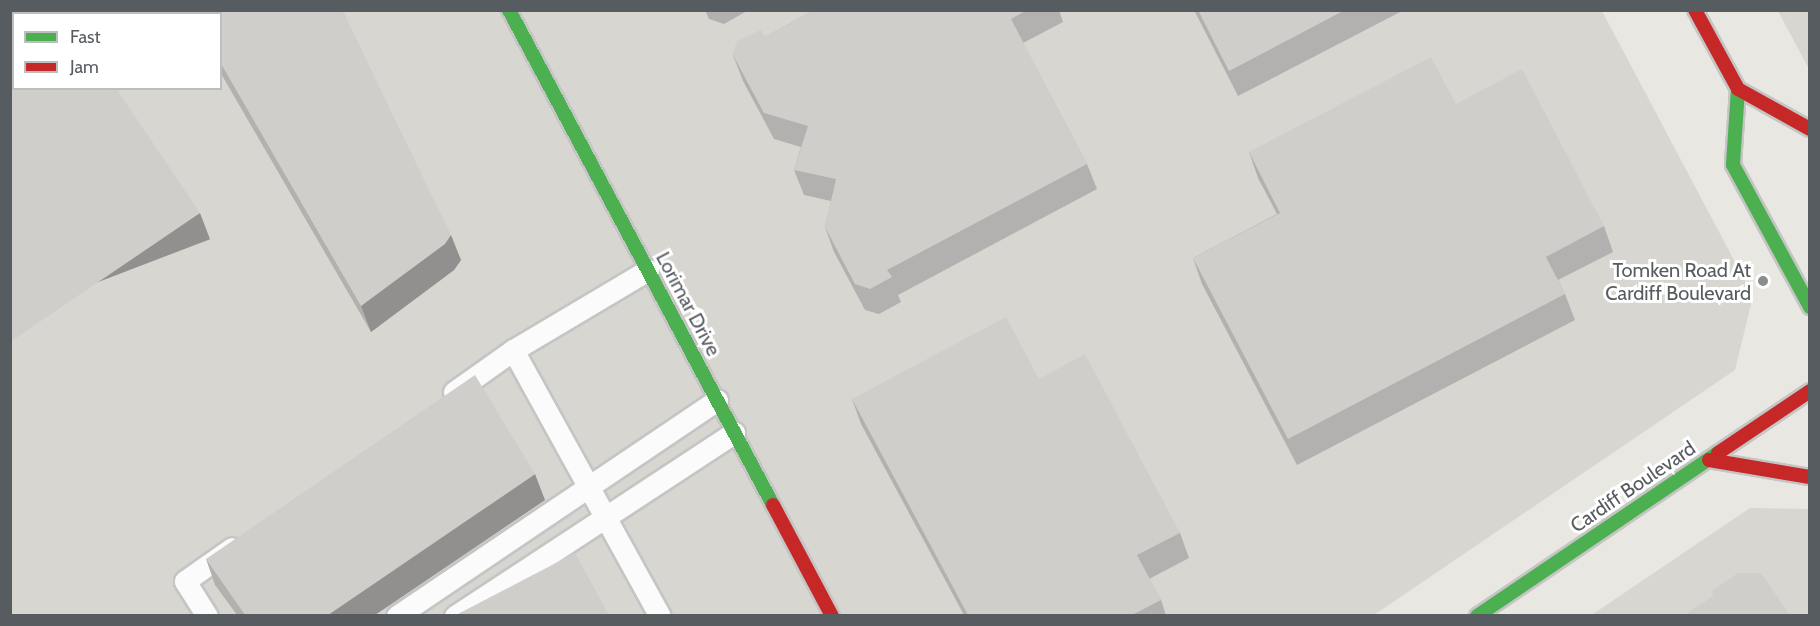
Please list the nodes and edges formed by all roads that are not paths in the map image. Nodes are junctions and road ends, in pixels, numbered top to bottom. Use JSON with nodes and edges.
{"nodes":[{"id":1,"x":509,"y":10,"type":"edge"},
{"id":2,"x":1695,"y":10,"type":"edge"},
{"id":3,"x":1738,"y":89,"type":"junction"},
{"id":4,"x":1809,"y":129,"type":"edge"},
{"id":5,"x":648,"y":270,"type":"junction"},
{"id":6,"x":1809,"y":307,"type":"edge"},
{"id":7,"x":513,"y":350,"type":"junction"},
{"id":8,"x":1809,"y":391,"type":"edge"},
{"id":9,"x":717,"y":400,"type":"junction"},
{"id":10,"x":436,"y":404,"type":"edge"},
{"id":11,"x":734,"y":433,"type":"junction"},
{"id":12,"x":1709,"y":460,"type":"junction"},
{"id":13,"x":1809,"y":477,"type":"edge"},
{"id":14,"x":589,"y":484,"type":"junction"},
{"id":15,"x":607,"y":516,"type":"junction"},
{"id":16,"x":253,"y":533,"type":"edge"},
{"id":17,"x":207,"y":615,"type":"edge"},
{"id":18,"x":397,"y":615,"type":"edge"},
{"id":19,"x":455,"y":615,"type":"edge"},
{"id":20,"x":660,"y":615,"type":"edge"},
{"id":21,"x":832,"y":615,"type":"edge"},
{"id":22,"x":1477,"y":615,"type":"edge"}],
"edges":[{"from":1,"to":5,"type":"street","name":"Lorimar Drive"},
{"from":2,"to":3,"type":"street"},
{"from":3,"to":4,"type":"street"},
{"from":3,"to":6,"type":"street"},
{"from":5,"to":7,"type":"lane"},
{"from":5,"to":9,"type":"street","name":"Lorimar Drive"},
{"from":7,"to":10,"type":"lane"},
{"from":7,"to":14,"type":"lane"},
{"from":8,"to":12,"type":"street","name":"Cardiff Boulevard"},
{"from":9,"to":11,"type":"street","name":"Lorimar Drive"},
{"from":9,"to":14,"type":"lane"},
{"from":11,"to":15,"type":"lane"},
{"from":11,"to":21,"type":"street","name":"Lorimar Drive"},
{"from":12,"to":13,"type":"street"},
{"from":12,"to":22,"type":"street","name":"Cardiff Boulevard"},
{"from":14,"to":15,"type":"lane"},
{"from":14,"to":18,"type":"lane"},
{"from":15,"to":19,"type":"lane"},
{"from":15,"to":20,"type":"lane"},
{"from":16,"to":17,"type":"lane"}]}
